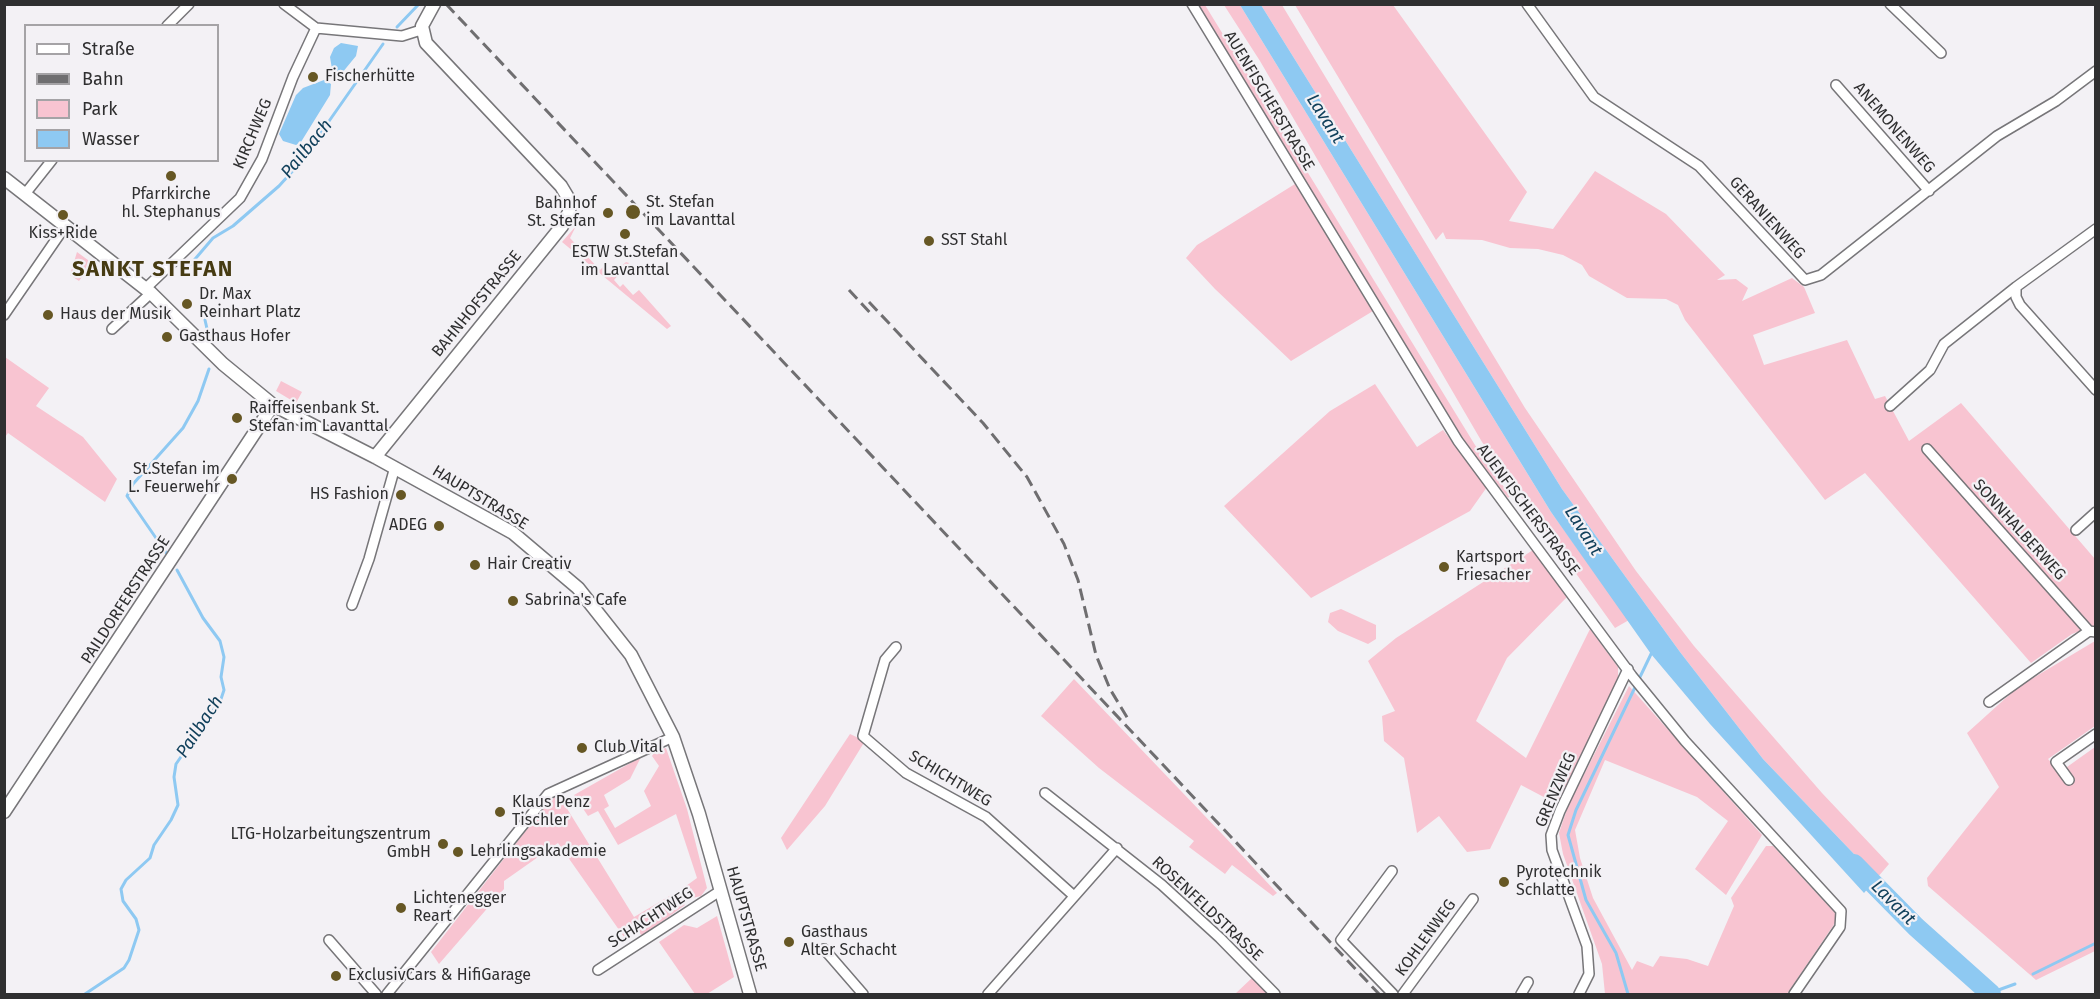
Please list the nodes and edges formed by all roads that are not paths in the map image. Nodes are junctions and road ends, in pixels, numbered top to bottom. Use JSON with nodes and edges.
{"nodes":[{"id":1,"x":189,"y":4,"type":"edge"},
{"id":2,"x":284,"y":4,"type":"edge"},
{"id":3,"x":434,"y":4,"type":"edge"},
{"id":4,"x":1192,"y":4,"type":"edge"},
{"id":5,"x":1527,"y":4,"type":"edge"},
{"id":6,"x":1890,"y":4,"type":"edge"},
{"id":7,"x":169,"y":24,"type":"edge"},
{"id":8,"x":316,"y":28,"type":"junction"},
{"id":9,"x":421,"y":30,"type":"junction"},
{"id":10,"x":1941,"y":53,"type":"dead end"},
{"id":11,"x":2096,"y":71,"type":"edge"},
{"id":12,"x":1836,"y":85,"type":"dead end"},
{"id":13,"x":50,"y":162,"type":"edge"},
{"id":14,"x":4,"y":178,"type":"edge"},
{"id":15,"x":1929,"y":191,"type":"junction"},
{"id":16,"x":25,"y":194,"type":"junction"},
{"id":17,"x":66,"y":225,"type":"junction"},
{"id":18,"x":2096,"y":229,"type":"edge"},
{"id":19,"x":2016,"y":286,"type":"junction"},
{"id":20,"x":148,"y":290,"type":"junction"},
{"id":21,"x":4,"y":315,"type":"edge"},
{"id":22,"x":112,"y":328,"type":"dead end"},
{"id":23,"x":2096,"y":390,"type":"edge"},
{"id":24,"x":273,"y":405,"type":"junction"},
{"id":25,"x":1890,"y":406,"type":"dead end"},
{"id":26,"x":1927,"y":449,"type":"dead end"},
{"id":27,"x":375,"y":457,"type":"junction"},
{"id":28,"x":395,"y":467,"type":"junction"},
{"id":29,"x":2096,"y":512,"type":"edge"},
{"id":30,"x":2076,"y":530,"type":"dead end"},
{"id":31,"x":352,"y":605,"type":"dead end"},
{"id":32,"x":2092,"y":631,"type":"edge"},
{"id":33,"x":896,"y":647,"type":"dead end"},
{"id":34,"x":1630,"y":673,"type":"junction"},
{"id":35,"x":1989,"y":702,"type":"dead end"},
{"id":36,"x":2096,"y":734,"type":"edge"},
{"id":37,"x":673,"y":737,"type":"junction"},
{"id":38,"x":2069,"y":780,"type":"dead end"},
{"id":39,"x":1044,"y":793,"type":"dead end"},
{"id":40,"x":4,"y":812,"type":"edge"},
{"id":41,"x":1117,"y":848,"type":"junction"},
{"id":42,"x":1392,"y":871,"type":"dead end"},
{"id":43,"x":720,"y":891,"type":"junction"},
{"id":44,"x":1074,"y":896,"type":"junction"},
{"id":45,"x":1473,"y":899,"type":"dead end"},
{"id":46,"x":328,"y":940,"type":"dead end"},
{"id":47,"x":824,"y":949,"type":"dead end"},
{"id":48,"x":598,"y":970,"type":"dead end"},
{"id":49,"x":1528,"y":982,"type":"dead end"},
{"id":50,"x":376,"y":994,"type":"edge"},
{"id":51,"x":387,"y":994,"type":"edge"},
{"id":52,"x":750,"y":994,"type":"edge"},
{"id":53,"x":863,"y":994,"type":"edge"},
{"id":54,"x":988,"y":994,"type":"edge"},
{"id":55,"x":1275,"y":994,"type":"edge"},
{"id":56,"x":1394,"y":994,"type":"edge"},
{"id":57,"x":1403,"y":994,"type":"edge"},
{"id":58,"x":1521,"y":994,"type":"edge"},
{"id":59,"x":1579,"y":994,"type":"edge"},
{"id":60,"x":1794,"y":994,"type":"edge"}],
"edges":[{"from":1,"to":7,"type":"street"},
{"from":2,"to":8,"type":"street"},
{"from":3,"to":9,"type":"main road"},
{"from":4,"to":34,"type":"street","name":"AUENFISCHERSTRASSE"},
{"from":5,"to":15,"type":"street","name":"GERANIENWEG"},
{"from":6,"to":10,"type":"street"},
{"from":8,"to":9,"type":"street"},
{"from":8,"to":20,"type":"street","name":"KIRCHWEG"},
{"from":9,"to":27,"type":"main road","name":"BAHNHOFSTRASSE"},
{"from":11,"to":15,"type":"street","name":"GERANIENWEG"},
{"from":12,"to":15,"type":"street","name":"ANEMONENWEG"},
{"from":13,"to":16,"type":"street"},
{"from":14,"to":16,"type":"main road","name":"HAUPTSTRASSE"},
{"from":16,"to":17,"type":"main road","name":"HAUPTSTRASSE"},
{"from":17,"to":20,"type":"main road","name":"HAUPTSTRASSE"},
{"from":17,"to":21,"type":"street"},
{"from":18,"to":19,"type":"street"},
{"from":19,"to":23,"type":"street"},
{"from":19,"to":25,"type":"street"},
{"from":20,"to":22,"type":"street","name":"KIRCHWEG"},
{"from":20,"to":24,"type":"main road","name":"HAUPTSTRASSE"},
{"from":24,"to":27,"type":"main road","name":"HAUPTSTRASSE"},
{"from":24,"to":40,"type":"main road","name":"PAILDORFERSTRASSE"},
{"from":26,"to":32,"type":"street","name":"SONNHALBERWEG"},
{"from":27,"to":28,"type":"main road","name":"HAUPTSTRASSE"},
{"from":28,"to":31,"type":"street"},
{"from":28,"to":37,"type":"main road","name":"HAUPTSTRASSE"},
{"from":29,"to":30,"type":"street"},
{"from":32,"to":35,"type":"street","name":"SONNHALBERWEG"},
{"from":33,"to":44,"type":"street","name":"SCHICHTWEG"},
{"from":34,"to":59,"type":"street","name":"GRENZWEG"},
{"from":34,"to":60,"type":"street","name":"AUENFISCHERSTRASSE"},
{"from":36,"to":38,"type":"street"},
{"from":37,"to":43,"type":"main road","name":"HAUPTSTRASSE"},
{"from":37,"to":51,"type":"street"},
{"from":39,"to":41,"type":"street","name":"ROSENFELDSTRASSE"},
{"from":41,"to":44,"type":"street"},
{"from":41,"to":55,"type":"street","name":"ROSENFELDSTRASSE"},
{"from":42,"to":56,"type":"street"},
{"from":43,"to":48,"type":"street","name":"SCHACHTWEG"},
{"from":43,"to":52,"type":"main road","name":"HAUPTSTRASSE"},
{"from":44,"to":54,"type":"street"},
{"from":45,"to":57,"type":"street","name":"KOHLENWEG"},
{"from":46,"to":50,"type":"street"},
{"from":47,"to":53,"type":"street"},
{"from":49,"to":58,"type":"street"}]}
